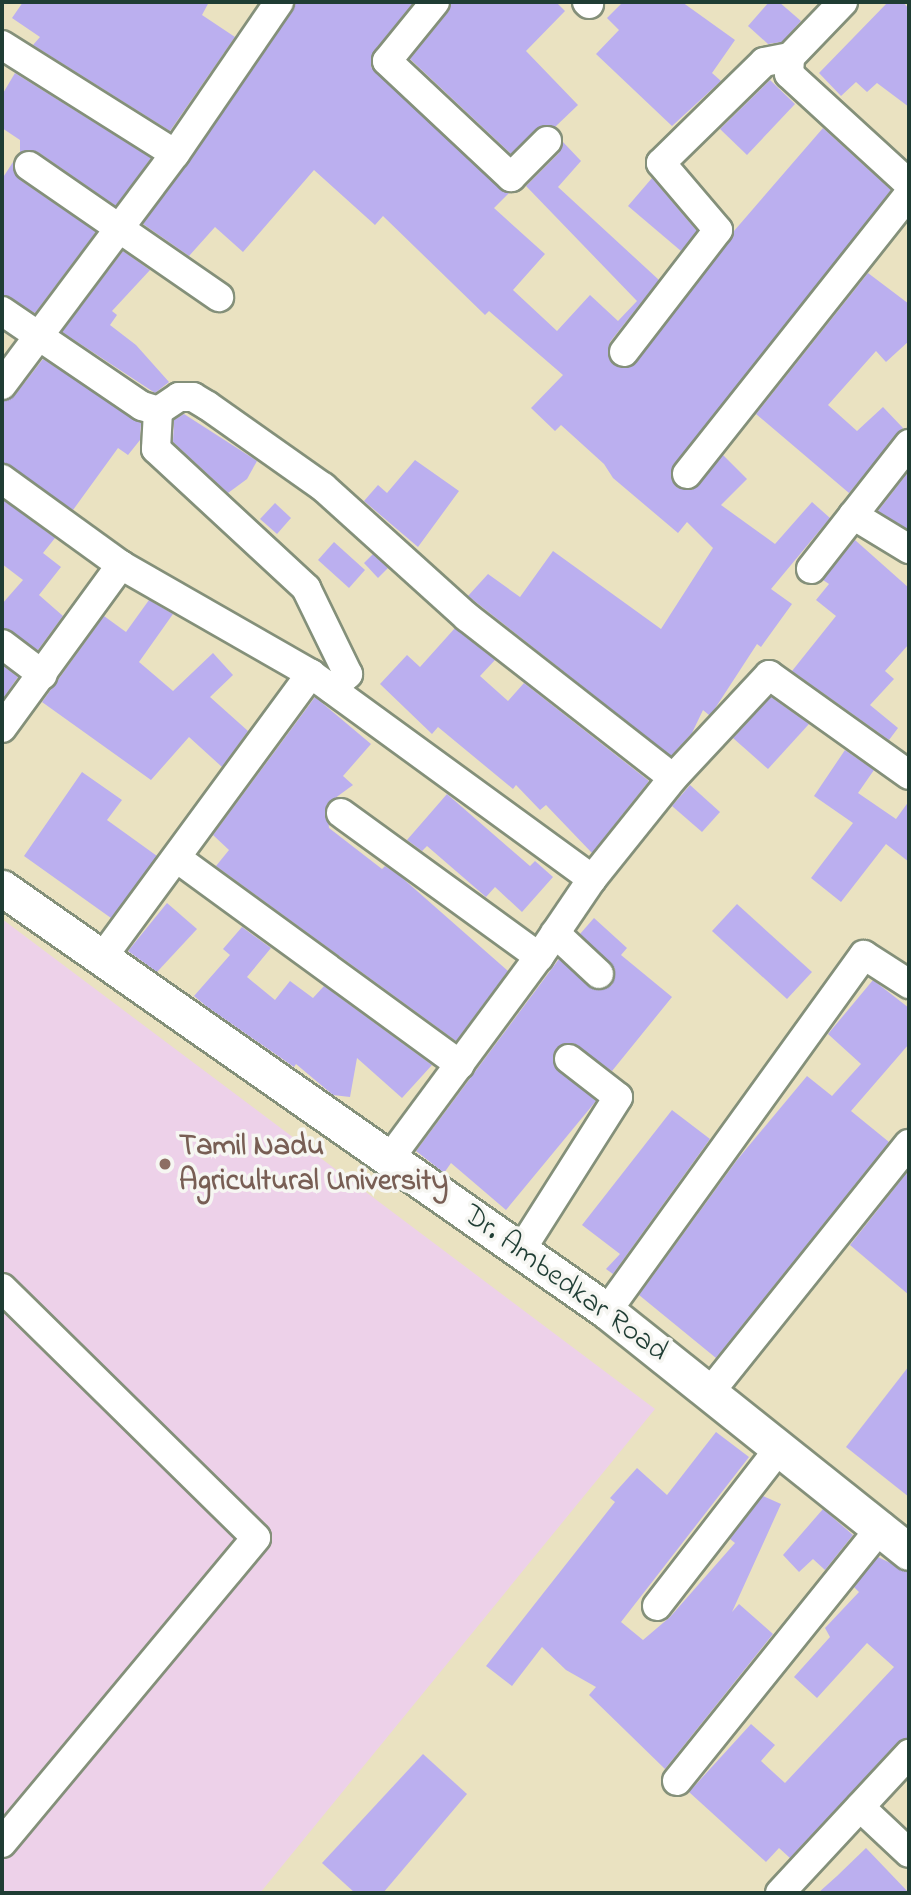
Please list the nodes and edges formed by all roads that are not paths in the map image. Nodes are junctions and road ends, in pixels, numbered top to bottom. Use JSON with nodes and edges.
{"nodes":[{"id":1,"x":279,"y":2,"type":"edge"},
{"id":2,"x":435,"y":2,"type":"edge"},
{"id":3,"x":843,"y":2,"type":"edge"},
{"id":4,"x":2,"y":45,"type":"edge"},
{"id":5,"x":790,"y":57,"type":"junction"},
{"id":6,"x":547,"y":141,"type":"dead end"},
{"id":7,"x":175,"y":154,"type":"junction"},
{"id":8,"x":29,"y":166,"type":"dead end"},
{"id":9,"x":909,"y":184,"type":"edge"},
{"id":10,"x":909,"y":194,"type":"edge"},
{"id":11,"x":120,"y":226,"type":"junction"},
{"id":12,"x":219,"y":297,"type":"dead end"},
{"id":13,"x":2,"y":311,"type":"edge"},
{"id":14,"x":40,"y":333,"type":"junction"},
{"id":15,"x":624,"y":352,"type":"dead end"},
{"id":16,"x":2,"y":385,"type":"edge"},
{"id":17,"x":158,"y":411,"type":"junction"},
{"id":18,"x":909,"y":444,"type":"edge"},
{"id":19,"x":687,"y":474,"type":"dead end"},
{"id":20,"x":2,"y":479,"type":"edge"},
{"id":21,"x":853,"y":514,"type":"junction"},
{"id":22,"x":909,"y":549,"type":"edge"},
{"id":23,"x":121,"y":565,"type":"junction"},
{"id":24,"x":811,"y":569,"type":"dead end"},
{"id":25,"x":2,"y":644,"type":"edge"},
{"id":26,"x":43,"y":676,"type":"junction"},
{"id":27,"x":322,"y":681,"type":"junction"},
{"id":28,"x":2,"y":728,"type":"edge"},
{"id":29,"x":909,"y":775,"type":"edge"},
{"id":30,"x":673,"y":778,"type":"junction"},
{"id":31,"x":341,"y":813,"type":"dead end"},
{"id":32,"x":177,"y":859,"type":"junction"},
{"id":33,"x":592,"y":879,"type":"junction"},
{"id":34,"x":2,"y":888,"type":"edge"},
{"id":35,"x":555,"y":933,"type":"junction"},
{"id":36,"x":539,"y":957,"type":"junction"},
{"id":37,"x":102,"y":958,"type":"junction"},
{"id":38,"x":599,"y":974,"type":"dead end"},
{"id":39,"x":909,"y":984,"type":"edge"},
{"id":40,"x":569,"y":1059,"type":"dead end"},
{"id":41,"x":460,"y":1065,"type":"junction"},
{"id":42,"x":909,"y":1144,"type":"edge"},
{"id":43,"x":390,"y":1158,"type":"junction"},
{"id":44,"x":521,"y":1250,"type":"junction"},
{"id":45,"x":2,"y":1288,"type":"edge"},
{"id":46,"x":607,"y":1311,"type":"junction"},
{"id":47,"x":710,"y":1392,"type":"junction"},
{"id":48,"x":781,"y":1446,"type":"junction"},
{"id":49,"x":881,"y":1526,"type":"junction"},
{"id":50,"x":909,"y":1552,"type":"edge"},
{"id":51,"x":657,"y":1606,"type":"dead end"},
{"id":52,"x":909,"y":1754,"type":"edge"},
{"id":53,"x":677,"y":1781,"type":"dead end"},
{"id":54,"x":860,"y":1807,"type":"junction"},
{"id":55,"x":2,"y":1843,"type":"edge"},
{"id":56,"x":909,"y":1853,"type":"edge"},
{"id":57,"x":780,"y":1893,"type":"edge"}],
"edges":[{"from":1,"to":7,"type":"street"},
{"from":2,"to":6,"type":"street"},
{"from":3,"to":5,"type":"street"},
{"from":4,"to":7,"type":"street"},
{"from":5,"to":9,"type":"street"},
{"from":5,"to":15,"type":"street"},
{"from":7,"to":11,"type":"street"},
{"from":8,"to":11,"type":"street"},
{"from":10,"to":19,"type":"street"},
{"from":11,"to":12,"type":"street"},
{"from":11,"to":14,"type":"street"},
{"from":13,"to":14,"type":"street"},
{"from":14,"to":16,"type":"street"},
{"from":14,"to":17,"type":"street"},
{"from":17,"to":27,"type":"street"},
{"from":17,"to":30,"type":"street"},
{"from":18,"to":21,"type":"street"},
{"from":20,"to":23,"type":"street"},
{"from":21,"to":22,"type":"street"},
{"from":21,"to":24,"type":"street"},
{"from":23,"to":26,"type":"street"},
{"from":23,"to":27,"type":"street"},
{"from":25,"to":26,"type":"street"},
{"from":26,"to":28,"type":"street"},
{"from":27,"to":32,"type":"street"},
{"from":27,"to":33,"type":"street"},
{"from":29,"to":30,"type":"street"},
{"from":30,"to":33,"type":"street"},
{"from":31,"to":36,"type":"street"},
{"from":32,"to":37,"type":"street"},
{"from":32,"to":41,"type":"street"},
{"from":33,"to":35,"type":"street"},
{"from":34,"to":37,"type":"street","name":"Dr. Ambedkar Road"},
{"from":35,"to":36,"type":"street"},
{"from":35,"to":38,"type":"street"},
{"from":36,"to":41,"type":"street"},
{"from":37,"to":43,"type":"street","name":"Dr. Ambedkar Road"},
{"from":39,"to":46,"type":"street"},
{"from":40,"to":44,"type":"street"},
{"from":41,"to":43,"type":"street"},
{"from":42,"to":47,"type":"street"},
{"from":43,"to":44,"type":"street","name":"Dr. Ambedkar Road"},
{"from":44,"to":46,"type":"street","name":"Dr. Ambedkar Road"},
{"from":45,"to":55,"type":"street"},
{"from":46,"to":47,"type":"street","name":"Dr. Ambedkar Road"},
{"from":47,"to":48,"type":"street","name":"Dr. Ambedkar Road"},
{"from":48,"to":49,"type":"street","name":"Dr. Ambedkar Road"},
{"from":48,"to":51,"type":"street"},
{"from":49,"to":50,"type":"street","name":"Dr. Ambedkar Road"},
{"from":49,"to":53,"type":"street"},
{"from":52,"to":54,"type":"street"},
{"from":54,"to":56,"type":"street"},
{"from":54,"to":57,"type":"street"}]}
